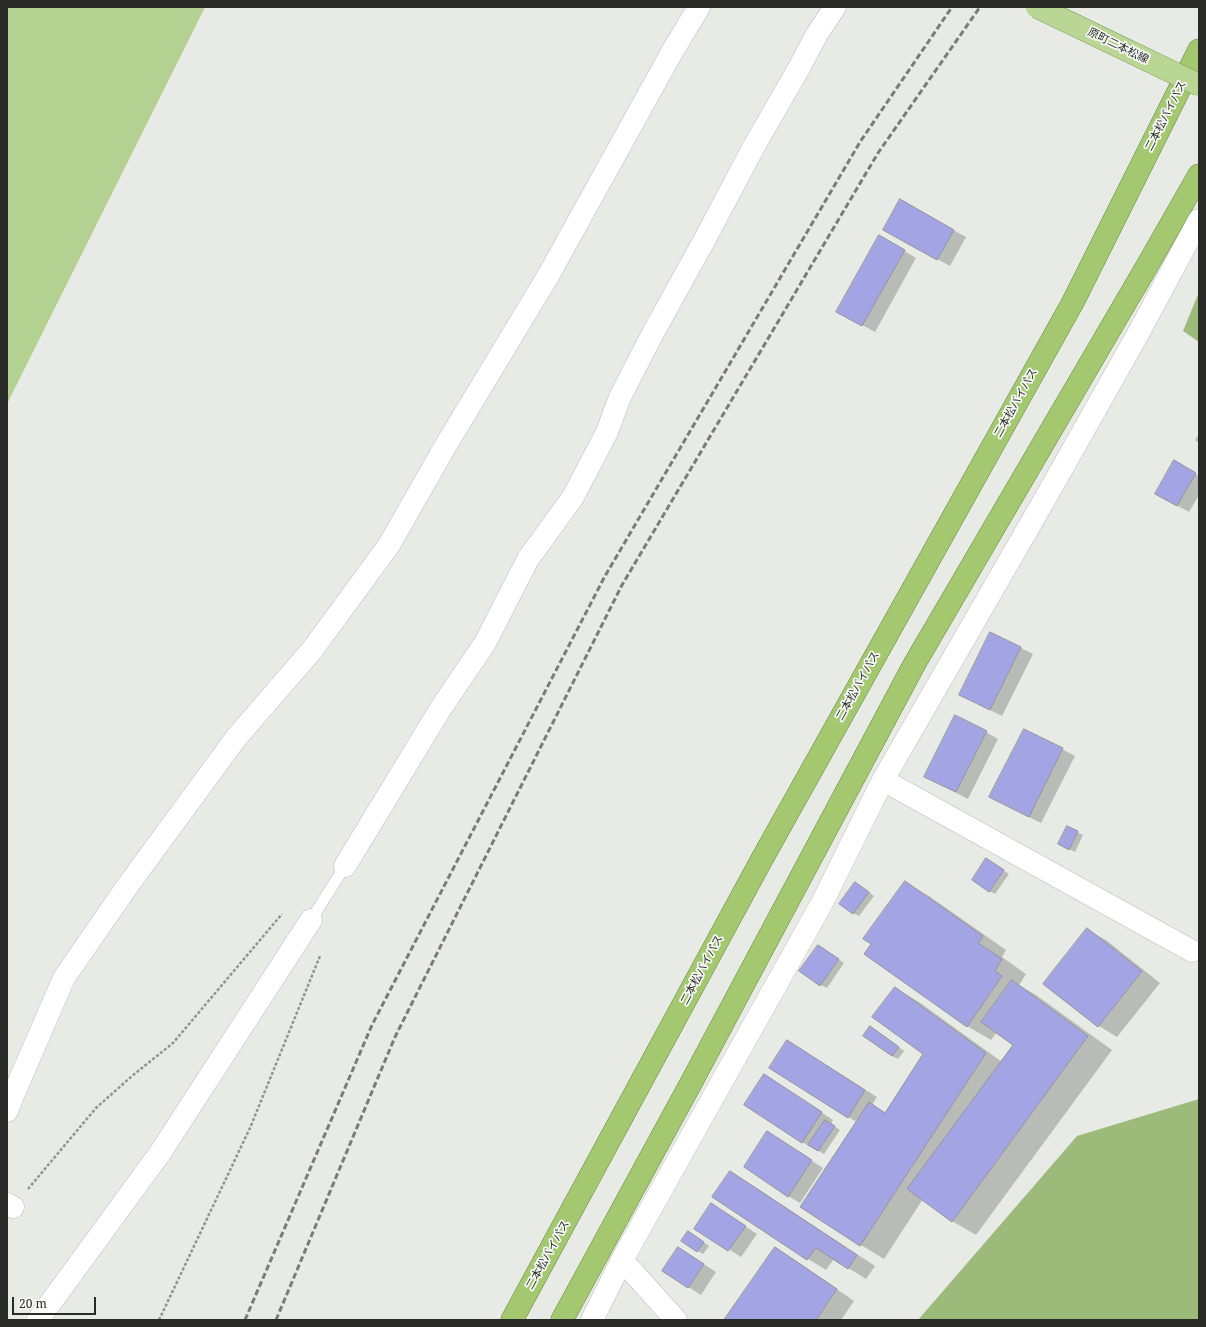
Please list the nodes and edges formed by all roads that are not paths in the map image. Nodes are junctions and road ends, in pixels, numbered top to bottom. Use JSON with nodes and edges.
{"nodes":[{"id":1,"x":699,"y":7,"type":"edge"},
{"id":2,"x":835,"y":7,"type":"edge"},
{"id":3,"x":1037,"y":7,"type":"edge"},
{"id":4,"x":1199,"y":50,"type":"edge"},
{"id":5,"x":1199,"y":85,"type":"edge"},
{"id":6,"x":1199,"y":175,"type":"edge"},
{"id":7,"x":1199,"y":220,"type":"edge"},
{"id":8,"x":883,"y":780,"type":"junction"},
{"id":9,"x":345,"y":866,"type":"joint"},
{"id":10,"x":311,"y":920,"type":"joint"},
{"id":11,"x":1192,"y":951,"type":"dead end"},
{"id":12,"x":7,"y":1111,"type":"edge"},
{"id":13,"x":622,"y":1260,"type":"junction"},
{"id":14,"x":38,"y":1320,"type":"edge"},
{"id":15,"x":512,"y":1320,"type":"edge"},
{"id":16,"x":562,"y":1320,"type":"edge"},
{"id":17,"x":592,"y":1320,"type":"edge"},
{"id":18,"x":676,"y":1320,"type":"edge"}],
"edges":[{"from":1,"to":12,"type":"street"},
{"from":2,"to":9,"type":"street"},
{"from":3,"to":5,"type":"main road","name":"原町二本松線","bridge":true},
{"from":4,"to":15,"type":"highway","name":"二本松バイパス"},
{"from":6,"to":16,"type":"highway"},
{"from":7,"to":8,"type":"street"},
{"from":8,"to":11,"type":"street"},
{"from":8,"to":13,"type":"street"},
{"from":9,"to":10,"type":"lane"},
{"from":10,"to":14,"type":"street"},
{"from":13,"to":17,"type":"street"},
{"from":13,"to":18,"type":"street"}]}
